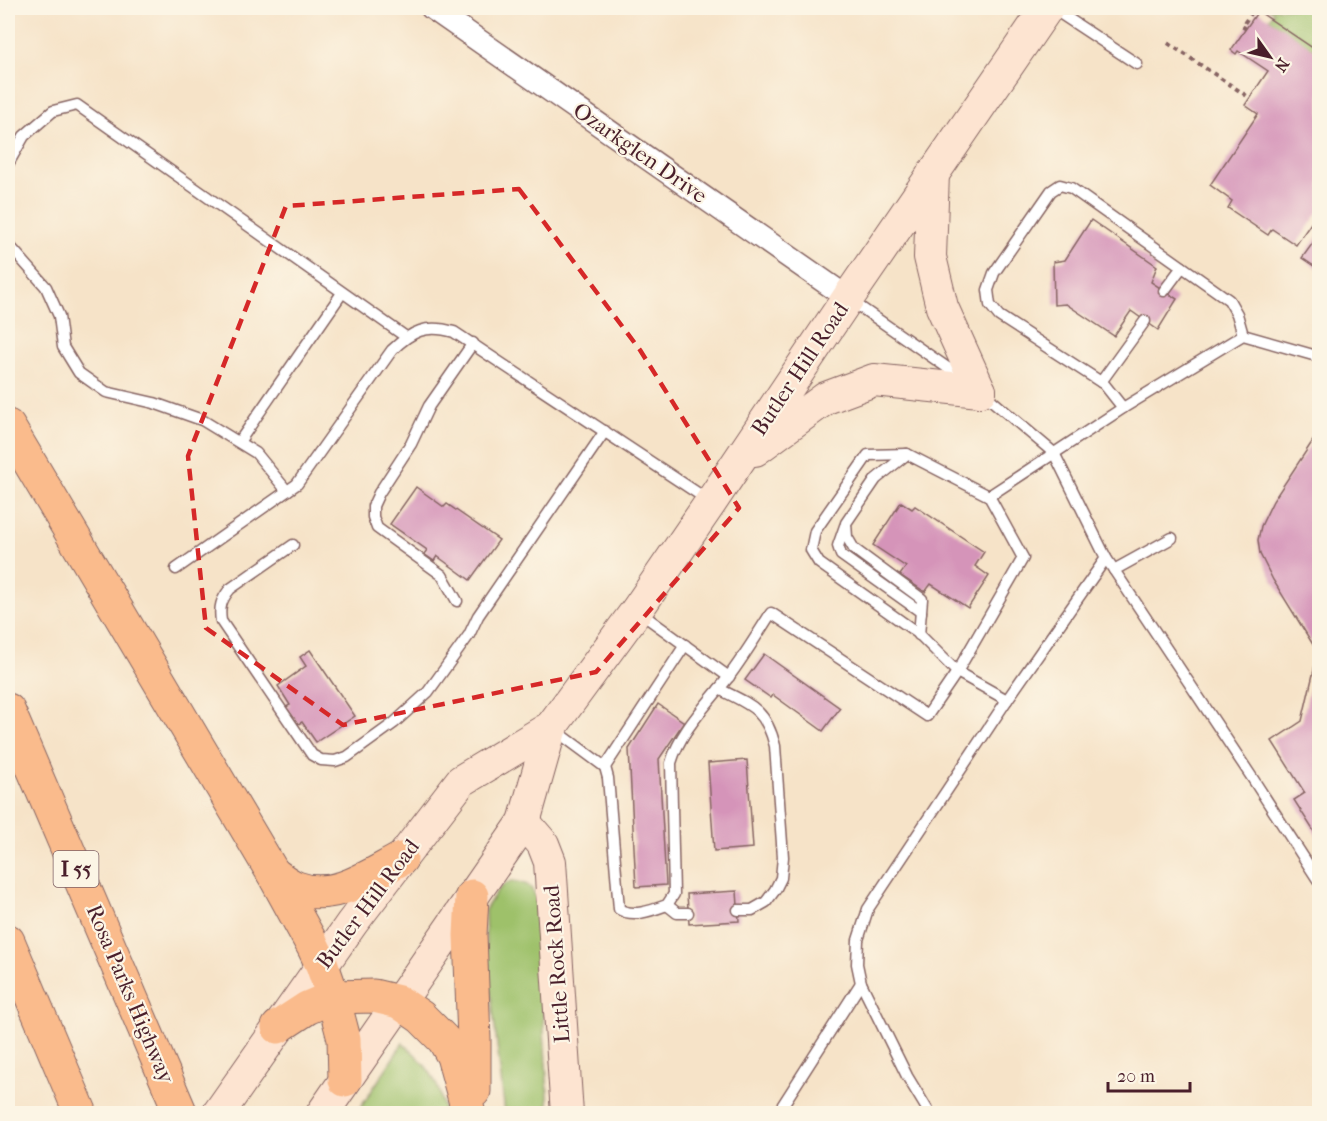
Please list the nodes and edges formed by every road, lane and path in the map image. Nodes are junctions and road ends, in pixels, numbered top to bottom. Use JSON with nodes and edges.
{"nodes":[{"id":1,"x":432,"y":8,"type":"edge"},
{"id":2,"x":1047,"y":8,"type":"edge"},
{"id":3,"x":1052,"y":8,"type":"edge"},
{"id":4,"x":1255,"y":8,"type":"edge"},
{"id":5,"x":1246,"y":29,"type":"dead end"},
{"id":6,"x":1168,"y":43,"type":"dead end"},
{"id":7,"x":1137,"y":64,"type":"dead end"},
{"id":8,"x":1250,"y":98,"type":"dead end"},
{"id":9,"x":8,"y":164,"type":"edge"},
{"id":10,"x":933,"y":173,"type":"junction"},
{"id":11,"x":8,"y":244,"type":"edge"},
{"id":12,"x":1182,"y":267,"type":"junction"},
{"id":13,"x":1164,"y":291,"type":"dead end"},
{"id":14,"x":342,"y":293,"type":"junction"},
{"id":15,"x":848,"y":298,"type":"junction"},
{"id":16,"x":1145,"y":321,"type":"dead end"},
{"id":17,"x":1243,"y":335,"type":"junction"},
{"id":18,"x":406,"y":337,"type":"junction"},
{"id":19,"x":472,"y":343,"type":"junction"},
{"id":20,"x":1320,"y":357,"type":"edge"},
{"id":21,"x":1101,"y":382,"type":"junction"},
{"id":22,"x":980,"y":391,"type":"junction"},
{"id":23,"x":1123,"y":408,"type":"junction"},
{"id":24,"x":8,"y":426,"type":"edge"},
{"id":25,"x":605,"y":431,"type":"junction"},
{"id":26,"x":239,"y":442,"type":"junction"},
{"id":27,"x":1054,"y":453,"type":"junction"},
{"id":28,"x":907,"y":454,"type":"junction"},
{"id":29,"x":737,"y":463,"type":"junction"},
{"id":30,"x":287,"y":491,"type":"junction"},
{"id":31,"x":989,"y":496,"type":"junction"},
{"id":32,"x":711,"y":502,"type":"junction"},
{"id":33,"x":1172,"y":538,"type":"dead end"},
{"id":34,"x":293,"y":545,"type":"dead end"},
{"id":35,"x":1106,"y":558,"type":"junction"},
{"id":36,"x":176,"y":569,"type":"dead end"},
{"id":37,"x":1114,"y":570,"type":"junction"},
{"id":38,"x":457,"y":601,"type":"dead end"},
{"id":39,"x":637,"y":610,"type":"junction"},
{"id":40,"x":920,"y":635,"type":"junction"},
{"id":41,"x":685,"y":645,"type":"junction"},
{"id":42,"x":957,"y":672,"type":"junction"},
{"id":43,"x":729,"y":677,"type":"junction"},
{"id":44,"x":719,"y":689,"type":"junction"},
{"id":45,"x":1007,"y":700,"type":"junction"},
{"id":46,"x":8,"y":710,"type":"edge"},
{"id":47,"x":551,"y":727,"type":"junction"},
{"id":48,"x":605,"y":767,"type":"junction"},
{"id":49,"x":524,"y":822,"type":"junction"},
{"id":50,"x":401,"y":859,"type":"junction"},
{"id":51,"x":273,"y":873,"type":"junction"},
{"id":52,"x":1320,"y":884,"type":"edge"},
{"id":53,"x":472,"y":897,"type":"junction"},
{"id":54,"x":667,"y":905,"type":"junction"},
{"id":55,"x":738,"y":910,"type":"dead end"},
{"id":56,"x":688,"y":913,"type":"dead end"},
{"id":57,"x":8,"y":941,"type":"edge"},
{"id":58,"x":322,"y":965,"type":"junction"},
{"id":59,"x":861,"y":983,"type":"junction"},
{"id":60,"x":333,"y":997,"type":"junction"},
{"id":61,"x":399,"y":1002,"type":"junction"},
{"id":62,"x":278,"y":1027,"type":"junction"},
{"id":63,"x":345,"y":1080,"type":"junction"},
{"id":64,"x":81,"y":1113,"type":"edge"},
{"id":65,"x":181,"y":1113,"type":"edge"},
{"id":66,"x":218,"y":1113,"type":"edge"},
{"id":67,"x":322,"y":1113,"type":"edge"},
{"id":68,"x":469,"y":1113,"type":"edge"},
{"id":69,"x":474,"y":1113,"type":"edge"},
{"id":70,"x":567,"y":1113,"type":"edge"},
{"id":71,"x":777,"y":1113,"type":"edge"},
{"id":72,"x":930,"y":1113,"type":"edge"}],
"edges":[{"from":1,"to":15,"type":"street","name":"Ozarkglen Drive"},
{"from":2,"to":10,"type":"street","name":"Butler Hill Road"},
{"from":3,"to":7,"type":"lane"},
{"from":4,"to":5,"type":"path"},
{"from":6,"to":8,"type":"path"},
{"from":9,"to":14,"type":"lane"},
{"from":10,"to":15,"type":"street","name":"Butler Hill Road"},
{"from":10,"to":22,"type":"street"},
{"from":11,"to":26,"type":"lane"},
{"from":12,"to":13,"type":"lane"},
{"from":12,"to":17,"type":"lane"},
{"from":12,"to":21,"type":"lane"},
{"from":14,"to":18,"type":"lane"},
{"from":14,"to":26,"type":"lane"},
{"from":15,"to":22,"type":"lane"},
{"from":15,"to":29,"type":"street","name":"Butler Hill Road"},
{"from":16,"to":21,"type":"lane"},
{"from":17,"to":20,"type":"lane"},
{"from":17,"to":23,"type":"lane"},
{"from":18,"to":19,"type":"lane"},
{"from":18,"to":30,"type":"lane"},
{"from":19,"to":25,"type":"lane"},
{"from":19,"to":38,"type":"lane"},
{"from":21,"to":23,"type":"lane"},
{"from":22,"to":27,"type":"lane"},
{"from":22,"to":29,"type":"street"},
{"from":23,"to":27,"type":"lane"},
{"from":24,"to":51,"type":"highway"},
{"from":25,"to":32,"type":"lane"},
{"from":25,"to":34,"type":"lane"},
{"from":26,"to":30,"type":"lane"},
{"from":27,"to":31,"type":"lane"},
{"from":27,"to":35,"type":"lane"},
{"from":28,"to":31,"type":"lane"},
{"from":28,"to":40,"type":"lane"},
{"from":28,"to":40,"type":"lane"},
{"from":29,"to":32,"type":"street","name":"Butler Hill Road"},
{"from":30,"to":36,"type":"lane"},
{"from":31,"to":42,"type":"lane"},
{"from":32,"to":39,"type":"street","name":"Butler Hill Road"},
{"from":33,"to":37,"type":"lane"},
{"from":35,"to":37,"type":"lane"},
{"from":35,"to":45,"type":"lane"},
{"from":37,"to":52,"type":"lane"},
{"from":39,"to":41,"type":"lane"},
{"from":39,"to":47,"type":"street","name":"Butler Hill Road"},
{"from":40,"to":42,"type":"lane"},
{"from":41,"to":43,"type":"lane"},
{"from":41,"to":48,"type":"lane"},
{"from":42,"to":43,"type":"lane"},
{"from":42,"to":45,"type":"lane"},
{"from":43,"to":44,"type":"lane"},
{"from":44,"to":54,"type":"lane"},
{"from":44,"to":55,"type":"lane"},
{"from":45,"to":59,"type":"lane"},
{"from":46,"to":65,"type":"highway","name":"Rosa Parks Highway","number":"I 55"},
{"from":47,"to":48,"type":"lane"},
{"from":47,"to":49,"type":"street","name":"Butler Hill Road"},
{"from":47,"to":50,"type":"street","name":"Butler Hill Road"},
{"from":48,"to":54,"type":"lane"},
{"from":49,"to":53,"type":"street","name":"Butler Hill Road"},
{"from":49,"to":70,"type":"street","name":"Little Rock Road"},
{"from":50,"to":51,"type":"highway"},
{"from":50,"to":58,"type":"street","name":"Butler Hill Road"},
{"from":51,"to":58,"type":"highway"},
{"from":53,"to":61,"type":"street","name":"Butler Hill Road"},
{"from":53,"to":69,"type":"highway"},
{"from":54,"to":56,"type":"lane"},
{"from":57,"to":64,"type":"highway"},
{"from":58,"to":60,"type":"highway"},
{"from":58,"to":62,"type":"street","name":"Butler Hill Road"},
{"from":59,"to":71,"type":"lane"},
{"from":59,"to":72,"type":"lane"},
{"from":60,"to":61,"type":"highway"},
{"from":60,"to":62,"type":"highway"},
{"from":60,"to":63,"type":"highway"},
{"from":61,"to":63,"type":"street","name":"Butler Hill Road"},
{"from":61,"to":68,"type":"highway"},
{"from":62,"to":66,"type":"street","name":"Butler Hill Road"},
{"from":63,"to":67,"type":"street","name":"Butler Hill Road"}]}
